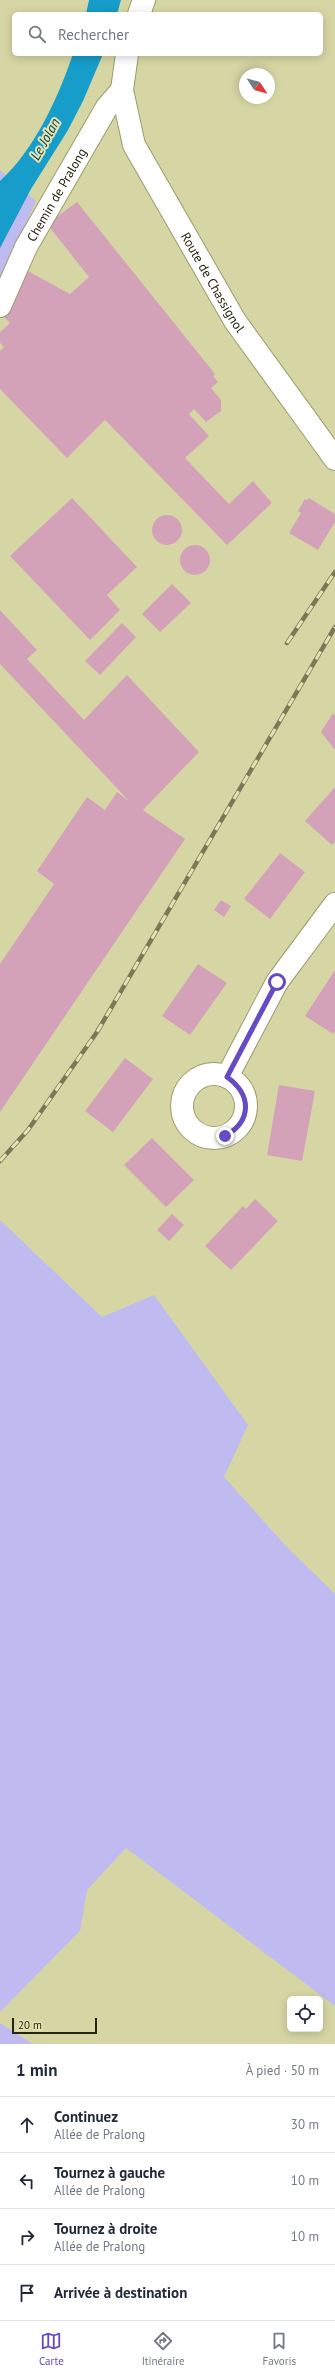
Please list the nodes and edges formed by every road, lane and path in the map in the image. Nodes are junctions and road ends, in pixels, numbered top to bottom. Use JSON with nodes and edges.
{"nodes":[{"id":1,"x":144,"y":0,"type":"edge"},
{"id":2,"x":140,"y":12,"type":"edge"},
{"id":3,"x":127,"y":56,"type":"edge"},
{"id":4,"x":122,"y":90,"type":"junction"},
{"id":5,"x":0,"y":306,"type":"edge"},
{"id":6,"x":335,"y":460,"type":"edge"},
{"id":7,"x":335,"y":904,"type":"edge"},
{"id":8,"x":227,"y":1077,"type":"dead end"}],
"edges":[{"from":1,"to":2,"type":"street"},
{"from":3,"to":4,"type":"street"},
{"from":4,"to":5,"type":"street","name":"Chemin de Pralong"},
{"from":4,"to":6,"type":"street","name":"Route de Chassignol"},
{"from":7,"to":8,"type":"street"}]}
